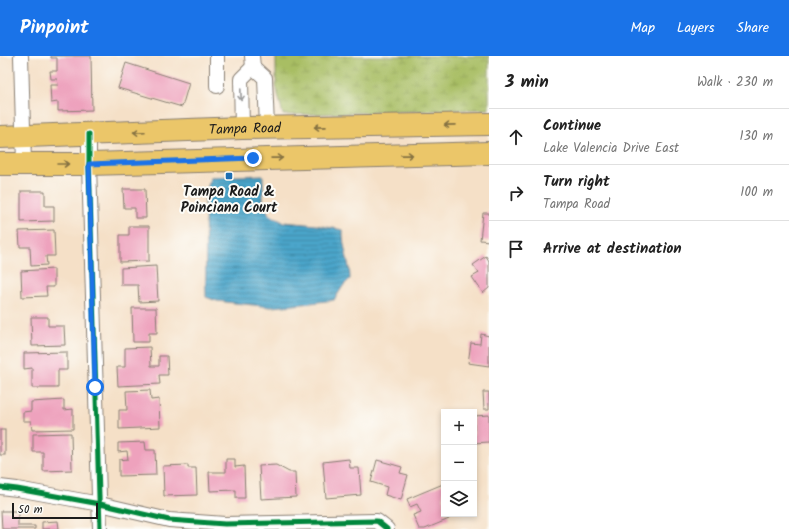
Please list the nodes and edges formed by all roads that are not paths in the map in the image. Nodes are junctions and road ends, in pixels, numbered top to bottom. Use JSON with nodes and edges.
{"nodes":[{"id":1,"x":21,"y":56,"type":"edge"},
{"id":2,"x":217,"y":56,"type":"edge"},
{"id":3,"x":253,"y":62,"type":"edge"},
{"id":4,"x":217,"y":86,"type":"dead end"},
{"id":5,"x":489,"y":124,"type":"edge"},
{"id":6,"x":267,"y":127,"type":"junction"},
{"id":7,"x":242,"y":128,"type":"junction"},
{"id":8,"x":89,"y":134,"type":"junction"},
{"id":9,"x":23,"y":136,"type":"junction"},
{"id":10,"x":0,"y":137,"type":"edge"},
{"id":11,"x":489,"y":153,"type":"edge"},
{"id":12,"x":0,"y":164,"type":"edge"},
{"id":13,"x":24,"y":164,"type":"junction"},
{"id":14,"x":89,"y":164,"type":"junction"},
{"id":15,"x":0,"y":487,"type":"edge"},
{"id":16,"x":100,"y":504,"type":"junction"},
{"id":17,"x":248,"y":527,"type":"edge"},
{"id":18,"x":100,"y":529,"type":"edge"},
{"id":19,"x":386,"y":529,"type":"edge"}],
"edges":[{"from":1,"to":9,"type":"street"},
{"from":2,"to":4,"type":"street"},
{"from":3,"to":6,"type":"street"},
{"from":3,"to":7,"type":"street","one_way":true},
{"from":5,"to":6,"type":"main road","name":"Tampa Road","one_way":true},
{"from":6,"to":7,"type":"main road","name":"Tampa Road"},
{"from":7,"to":8,"type":"main road","name":"Tampa Road","one_way":true},
{"from":8,"to":9,"type":"main road","name":"Tampa Road"},
{"from":8,"to":14,"type":"street"},
{"from":9,"to":10,"type":"main road","name":"Tampa Road"},
{"from":9,"to":13,"type":"street"},
{"from":14,"to":11,"type":"main road","one_way":true},
{"from":12,"to":13,"type":"main road"},
{"from":13,"to":14,"type":"main road","one_way":true},
{"from":14,"to":16,"type":"street"},
{"from":15,"to":16,"type":"street"},
{"from":16,"to":17,"type":"street"},
{"from":16,"to":18,"type":"street"},
{"from":17,"to":19,"type":"street"}]}
